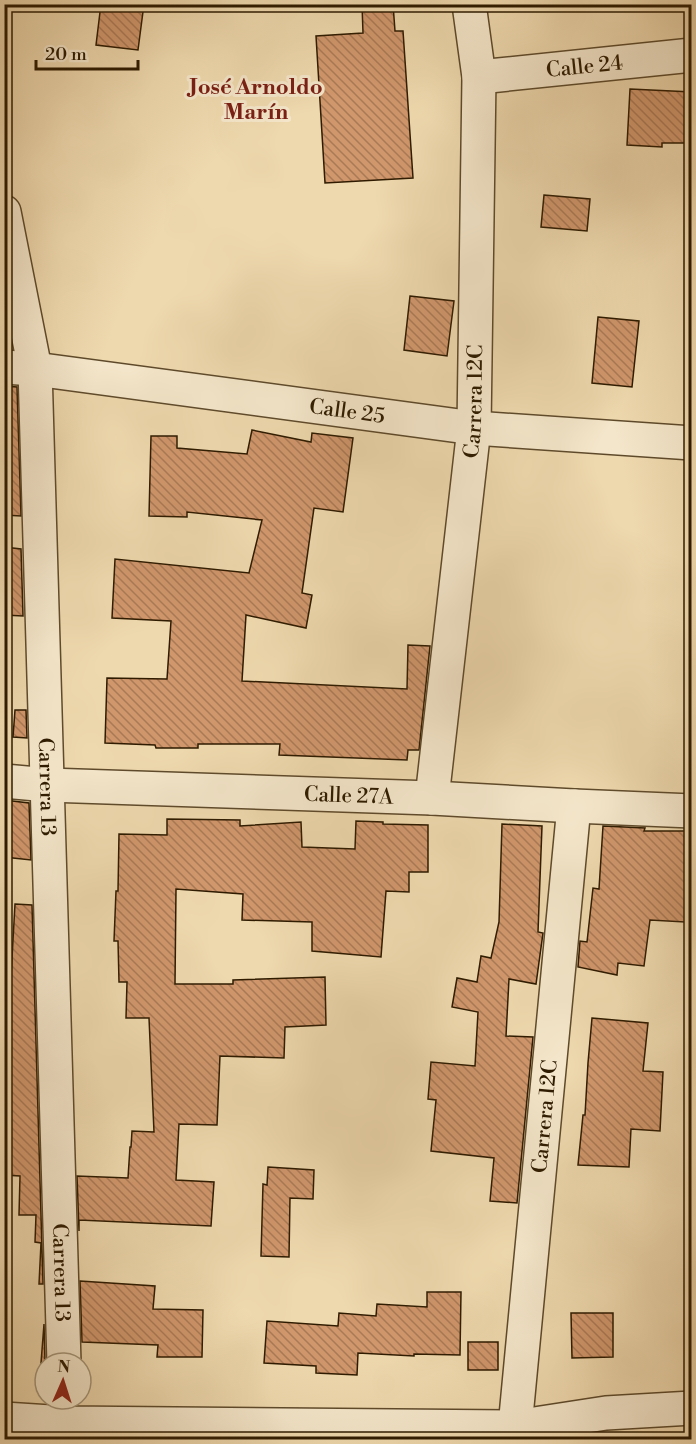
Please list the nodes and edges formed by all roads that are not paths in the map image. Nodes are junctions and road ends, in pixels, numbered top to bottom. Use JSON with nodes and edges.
{"nodes":[{"id":1,"x":469,"y":4,"type":"edge"},
{"id":2,"x":692,"y":55,"type":"edge"},
{"id":3,"x":479,"y":77,"type":"junction"},
{"id":4,"x":4,"y":212,"type":"edge"},
{"id":5,"x":20,"y":368,"type":"edge"},
{"id":6,"x":474,"y":428,"type":"junction"},
{"id":7,"x":692,"y":443,"type":"edge"},
{"id":8,"x":4,"y":781,"type":"edge"},
{"id":9,"x":48,"y":785,"type":"junction"},
{"id":10,"x":432,"y":798,"type":"junction"},
{"id":11,"x":574,"y":806,"type":"junction"},
{"id":12,"x":692,"y":811,"type":"edge"},
{"id":13,"x":64,"y":1351,"type":"edge"},
{"id":14,"x":692,"y":1408,"type":"edge"},
{"id":15,"x":4,"y":1419,"type":"edge"},
{"id":16,"x":66,"y":1420,"type":"edge"},
{"id":17,"x":606,"y":1426,"type":"edge"},
{"id":18,"x":515,"y":1427,"type":"junction"}],
"edges":[{"from":1,"to":3,"type":"street","name":"Carrera 12C"},
{"from":2,"to":3,"type":"street","name":"Calle 24"},
{"from":3,"to":6,"type":"street","name":"Carrera 12C"},
{"from":4,"to":5,"type":"street","name":"Carrera 13"},
{"from":5,"to":6,"type":"street","name":"Calle 25"},
{"from":5,"to":9,"type":"street","name":"Carrera 13"},
{"from":6,"to":7,"type":"street","name":"Calle 25"},
{"from":6,"to":10,"type":"street","name":"Carrera 12C"},
{"from":8,"to":9,"type":"street","name":"Calle 27A"},
{"from":9,"to":10,"type":"street","name":"Calle 27A"},
{"from":9,"to":13,"type":"street","name":"Carrera 13"},
{"from":10,"to":11,"type":"street","name":"Calle 27A"},
{"from":11,"to":12,"type":"street","name":"Calle 27A"},
{"from":11,"to":18,"type":"street","name":"Carrera 12C"},
{"from":14,"to":17,"type":"street"},
{"from":15,"to":16,"type":"street"},
{"from":16,"to":18,"type":"street"},
{"from":17,"to":18,"type":"street"}]}
